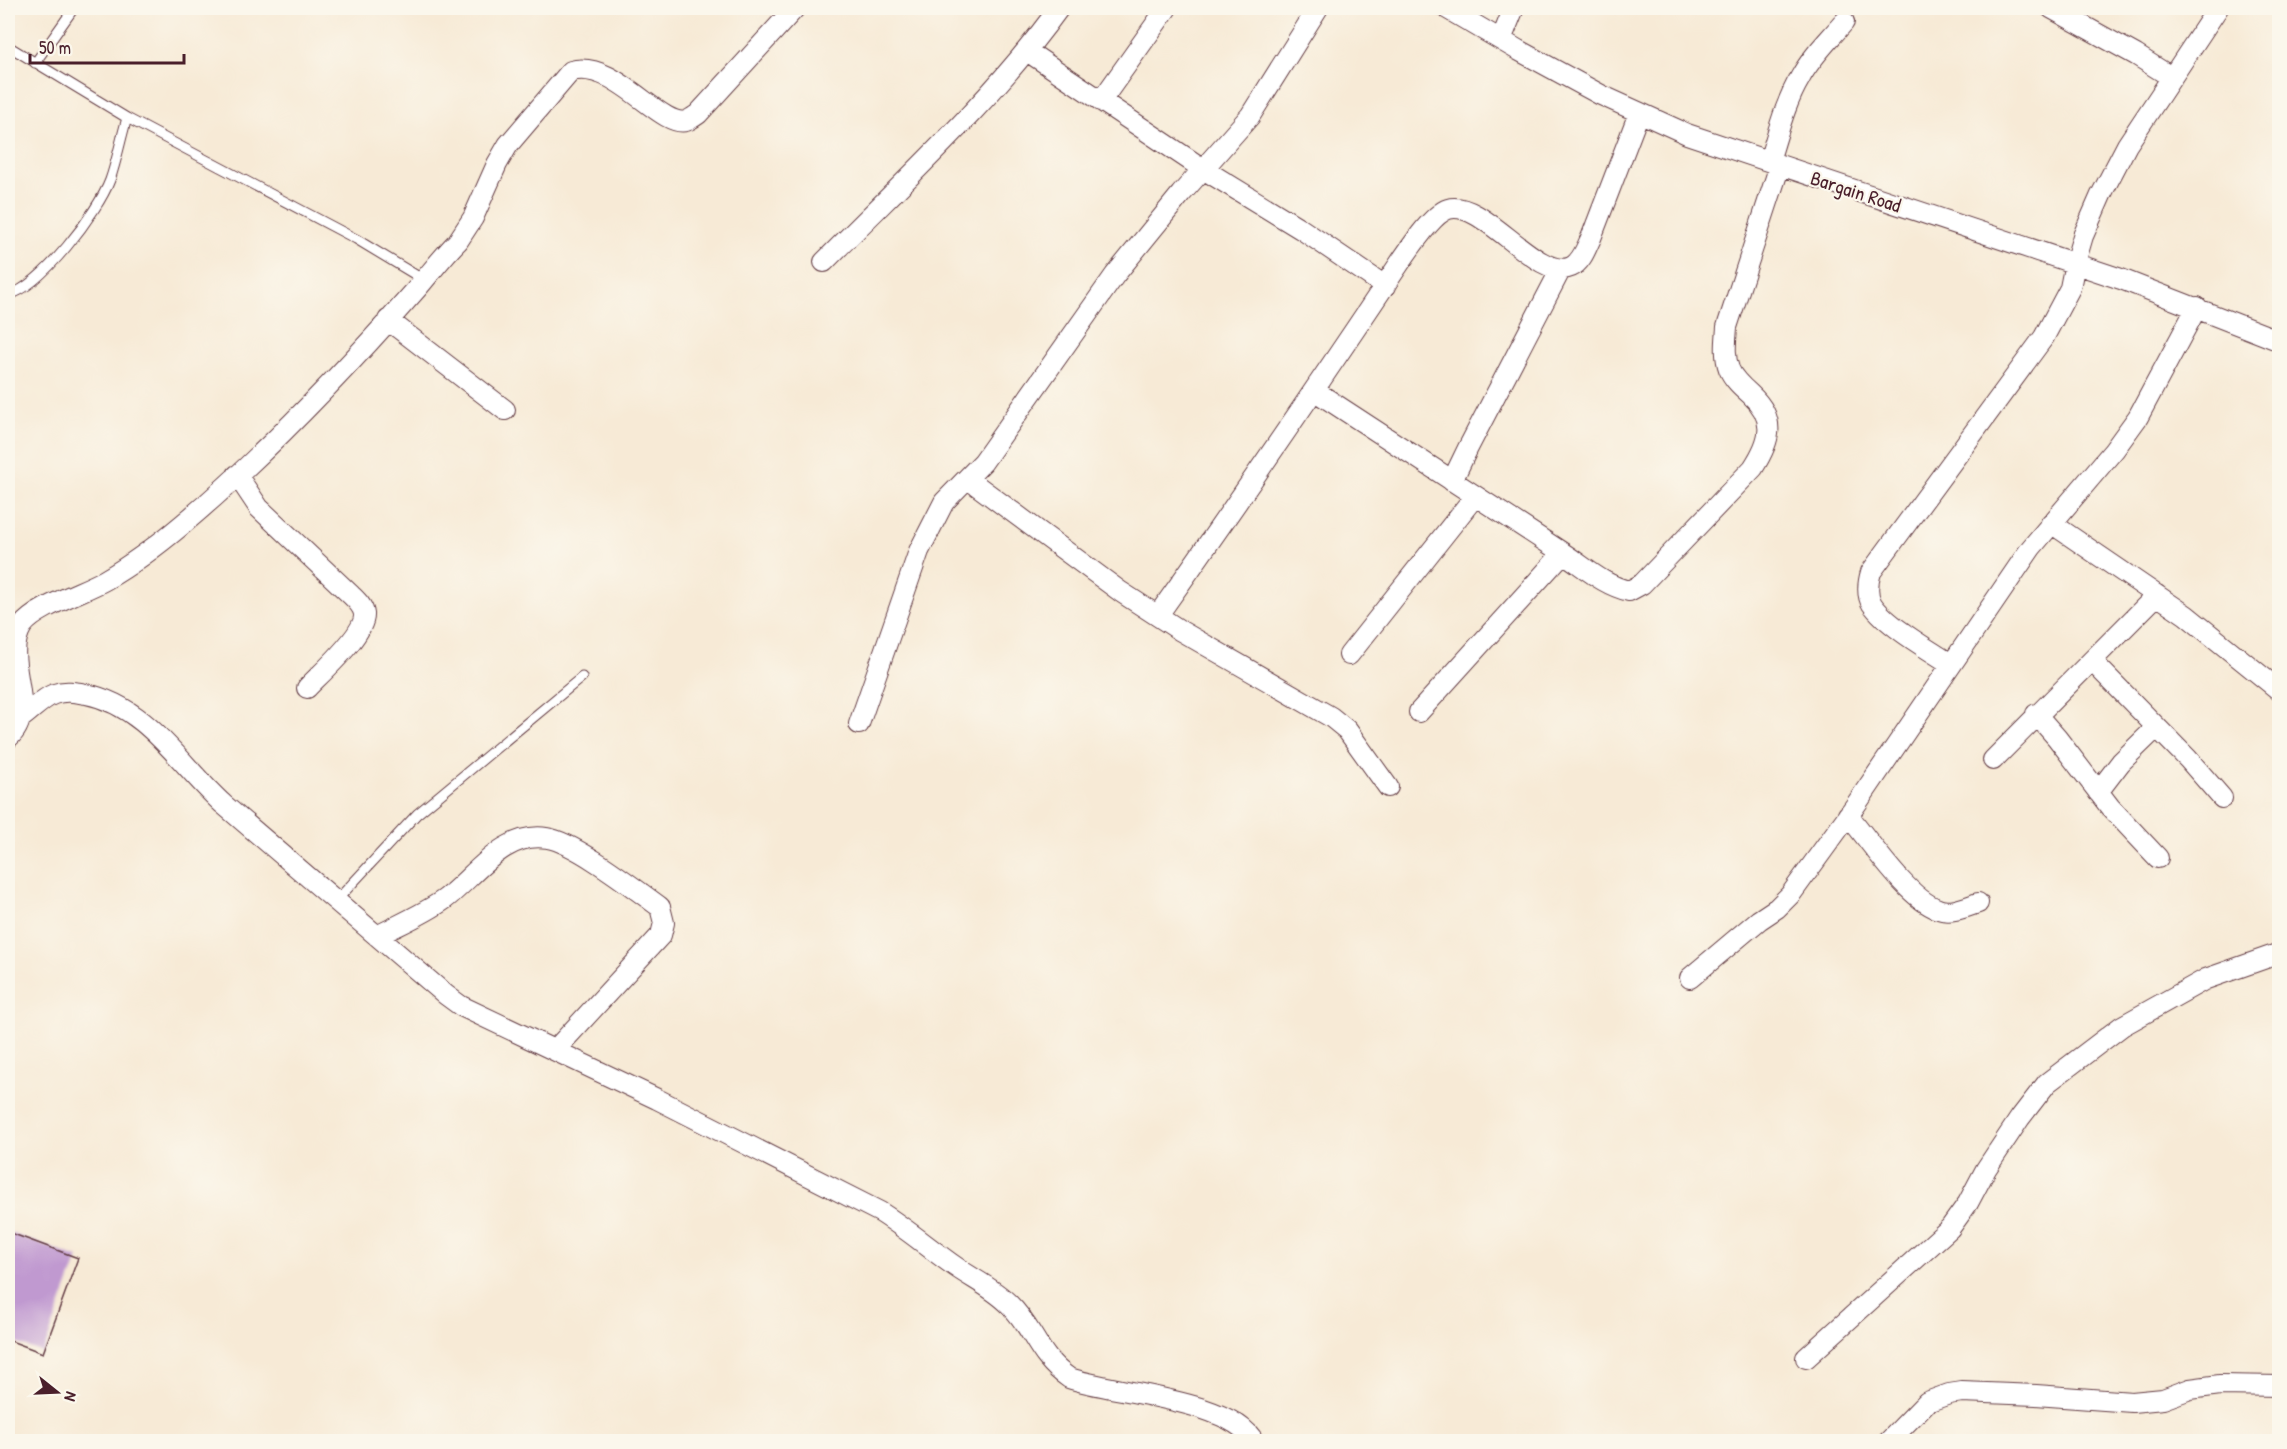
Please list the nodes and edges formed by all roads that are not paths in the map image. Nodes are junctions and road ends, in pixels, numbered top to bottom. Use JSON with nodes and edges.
{"nodes":[{"id":1,"x":74,"y":8,"type":"edge"},
{"id":2,"x":795,"y":8,"type":"edge"},
{"id":3,"x":1059,"y":8,"type":"edge"},
{"id":4,"x":1167,"y":8,"type":"edge"},
{"id":5,"x":1318,"y":8,"type":"edge"},
{"id":6,"x":1446,"y":8,"type":"edge"},
{"id":7,"x":1514,"y":8,"type":"edge"},
{"id":8,"x":2050,"y":8,"type":"edge"},
{"id":9,"x":2218,"y":8,"type":"edge"},
{"id":10,"x":1844,"y":22,"type":"dead end"},
{"id":11,"x":1501,"y":40,"type":"junction"},
{"id":12,"x":8,"y":46,"type":"edge"},
{"id":13,"x":1027,"y":51,"type":"junction"},
{"id":14,"x":35,"y":63,"type":"junction"},
{"id":15,"x":2171,"y":78,"type":"junction"},
{"id":16,"x":1101,"y":101,"type":"junction"},
{"id":17,"x":1639,"y":113,"type":"junction"},
{"id":18,"x":127,"y":118,"type":"junction"},
{"id":19,"x":1774,"y":163,"type":"junction"},
{"id":20,"x":1203,"y":169,"type":"junction"},
{"id":21,"x":824,"y":262,"type":"dead end"},
{"id":22,"x":2074,"y":263,"type":"junction"},
{"id":23,"x":1561,"y":269,"type":"junction"},
{"id":24,"x":424,"y":280,"type":"junction"},
{"id":25,"x":1385,"y":286,"type":"junction"},
{"id":26,"x":8,"y":295,"type":"edge"},
{"id":27,"x":2197,"y":307,"type":"junction"},
{"id":28,"x":388,"y":320,"type":"junction"},
{"id":29,"x":2280,"y":341,"type":"edge"},
{"id":30,"x":1314,"y":391,"type":"junction"},
{"id":31,"x":505,"y":410,"type":"dead end"},
{"id":32,"x":237,"y":475,"type":"junction"},
{"id":33,"x":969,"y":479,"type":"junction"},
{"id":34,"x":1452,"y":481,"type":"junction"},
{"id":35,"x":1475,"y":496,"type":"junction"},
{"id":36,"x":2051,"y":523,"type":"junction"},
{"id":37,"x":1563,"y":553,"type":"junction"},
{"id":38,"x":2157,"y":595,"type":"junction"},
{"id":39,"x":1158,"y":615,"type":"junction"},
{"id":40,"x":1349,"y":655,"type":"dead end"},
{"id":41,"x":2092,"y":661,"type":"junction"},
{"id":42,"x":1951,"y":664,"type":"junction"},
{"id":43,"x":582,"y":677,"type":"dead end"},
{"id":44,"x":307,"y":688,"type":"dead end"},
{"id":45,"x":2280,"y":691,"type":"edge"},
{"id":46,"x":1419,"y":712,"type":"dead end"},
{"id":47,"x":2036,"y":714,"type":"junction"},
{"id":48,"x":21,"y":718,"type":"junction"},
{"id":49,"x":859,"y":724,"type":"dead end"},
{"id":50,"x":2157,"y":727,"type":"junction"},
{"id":51,"x":8,"y":738,"type":"edge"},
{"id":52,"x":1993,"y":760,"type":"dead end"},
{"id":53,"x":1388,"y":787,"type":"dead end"},
{"id":54,"x":2098,"y":792,"type":"junction"},
{"id":55,"x":2222,"y":798,"type":"dead end"},
{"id":56,"x":1848,"y":814,"type":"junction"},
{"id":57,"x":2158,"y":858,"type":"dead end"},
{"id":58,"x":336,"y":901,"type":"junction"},
{"id":59,"x":1978,"y":903,"type":"dead end"},
{"id":60,"x":377,"y":936,"type":"junction"},
{"id":61,"x":2280,"y":953,"type":"edge"},
{"id":62,"x":1690,"y":978,"type":"dead end"},
{"id":63,"x":555,"y":1050,"type":"junction"},
{"id":64,"x":1806,"y":1358,"type":"dead end"},
{"id":65,"x":2280,"y":1386,"type":"edge"},
{"id":66,"x":1254,"y":1442,"type":"edge"},
{"id":67,"x":1888,"y":1442,"type":"edge"}],
"edges":[{"from":1,"to":14,"type":"lane"},
{"from":2,"to":24,"type":"street"},
{"from":3,"to":13,"type":"street"},
{"from":4,"to":16,"type":"street"},
{"from":5,"to":20,"type":"street"},
{"from":6,"to":11,"type":"street","name":"Bargain Road"},
{"from":7,"to":11,"type":"street"},
{"from":8,"to":15,"type":"street"},
{"from":9,"to":15,"type":"street"},
{"from":10,"to":19,"type":"street"},
{"from":11,"to":17,"type":"street","name":"Bargain Road"},
{"from":12,"to":14,"type":"lane"},
{"from":13,"to":16,"type":"street"},
{"from":13,"to":21,"type":"street"},
{"from":14,"to":18,"type":"lane"},
{"from":15,"to":22,"type":"street"},
{"from":16,"to":20,"type":"street"},
{"from":17,"to":19,"type":"street","name":"Bargain Road"},
{"from":17,"to":23,"type":"street"},
{"from":18,"to":24,"type":"lane"},
{"from":18,"to":26,"type":"lane"},
{"from":19,"to":22,"type":"street","name":"Bargain Road"},
{"from":19,"to":37,"type":"street"},
{"from":20,"to":25,"type":"street"},
{"from":20,"to":33,"type":"street"},
{"from":22,"to":27,"type":"street","name":"Bargain Road"},
{"from":22,"to":42,"type":"street"},
{"from":23,"to":25,"type":"street"},
{"from":23,"to":34,"type":"street"},
{"from":24,"to":28,"type":"street"},
{"from":25,"to":30,"type":"street"},
{"from":27,"to":29,"type":"street","name":"Bargain Road"},
{"from":27,"to":36,"type":"street"},
{"from":28,"to":31,"type":"street"},
{"from":28,"to":32,"type":"street"},
{"from":30,"to":34,"type":"street"},
{"from":30,"to":39,"type":"street"},
{"from":32,"to":44,"type":"street"},
{"from":32,"to":48,"type":"street"},
{"from":33,"to":39,"type":"street"},
{"from":33,"to":49,"type":"street"},
{"from":34,"to":35,"type":"street"},
{"from":35,"to":37,"type":"street"},
{"from":35,"to":40,"type":"street"},
{"from":36,"to":38,"type":"street"},
{"from":36,"to":42,"type":"street"},
{"from":37,"to":46,"type":"street"},
{"from":38,"to":41,"type":"street"},
{"from":38,"to":45,"type":"street"},
{"from":39,"to":53,"type":"street"},
{"from":41,"to":47,"type":"street"},
{"from":41,"to":50,"type":"street"},
{"from":42,"to":56,"type":"street"},
{"from":43,"to":58,"type":"lane"},
{"from":47,"to":52,"type":"street"},
{"from":47,"to":54,"type":"street"},
{"from":48,"to":51,"type":"street"},
{"from":48,"to":58,"type":"street"},
{"from":50,"to":54,"type":"street"},
{"from":50,"to":55,"type":"street"},
{"from":54,"to":57,"type":"street"},
{"from":56,"to":59,"type":"street"},
{"from":56,"to":62,"type":"street"},
{"from":58,"to":60,"type":"street"},
{"from":60,"to":63,"type":"street"},
{"from":60,"to":63,"type":"street"},
{"from":61,"to":64,"type":"street"},
{"from":63,"to":66,"type":"street"},
{"from":65,"to":67,"type":"street"}]}
